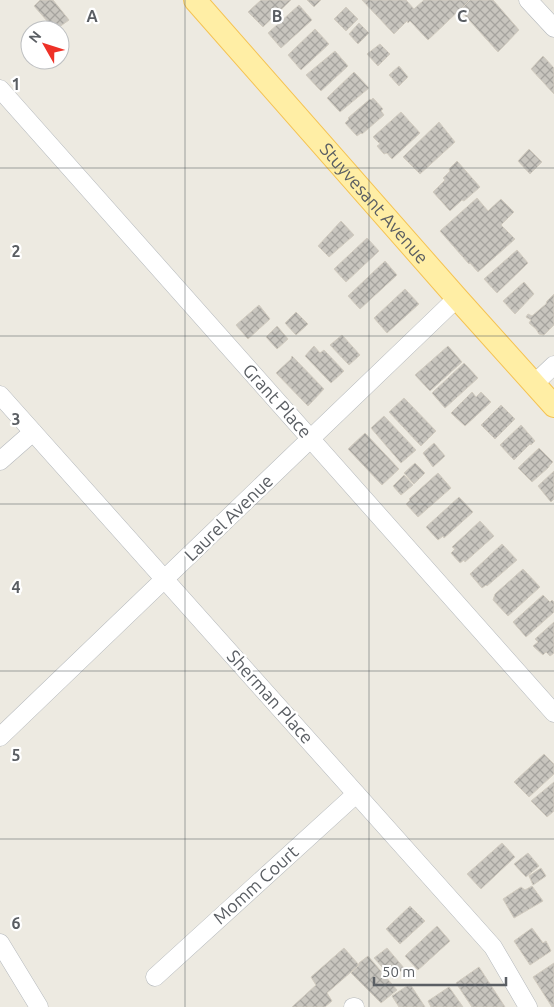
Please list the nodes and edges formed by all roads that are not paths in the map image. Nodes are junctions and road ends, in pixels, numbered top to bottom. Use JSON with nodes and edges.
{"nodes":[{"id":1,"x":195,"y":0,"type":"edge"},
{"id":2,"x":529,"y":0,"type":"edge"},
{"id":3,"x":554,"y":28,"type":"edge"},
{"id":4,"x":0,"y":89,"type":"edge"},
{"id":5,"x":457,"y":298,"type":"junction"},
{"id":6,"x":554,"y":365,"type":"edge"},
{"id":7,"x":534,"y":384,"type":"junction"},
{"id":8,"x":0,"y":395,"type":"edge"},
{"id":9,"x":554,"y":406,"type":"edge"},
{"id":10,"x":33,"y":432,"type":"junction"},
{"id":11,"x":311,"y":439,"type":"junction"},
{"id":12,"x":0,"y":461,"type":"edge"},
{"id":13,"x":164,"y":579,"type":"junction"},
{"id":14,"x":554,"y":712,"type":"edge"},
{"id":15,"x":0,"y":737,"type":"edge"},
{"id":16,"x":356,"y":794,"type":"junction"},
{"id":17,"x":0,"y":943,"type":"edge"},
{"id":18,"x":155,"y":977,"type":"dead end"},
{"id":19,"x":39,"y":1007,"type":"edge"},
{"id":20,"x":528,"y":1007,"type":"edge"}],
"edges":[{"from":1,"to":5,"type":"main road","name":"Stuyvesant Avenue"},
{"from":2,"to":3,"type":"street"},
{"from":4,"to":11,"type":"street","name":"Grant Place"},
{"from":5,"to":7,"type":"main road","name":"Stuyvesant Avenue"},
{"from":5,"to":11,"type":"street","name":"Laurel Avenue"},
{"from":6,"to":7,"type":"street"},
{"from":7,"to":9,"type":"main road","name":"Stuyvesant Avenue"},
{"from":8,"to":10,"type":"street","name":"Sherman Place"},
{"from":10,"to":12,"type":"street"},
{"from":10,"to":13,"type":"street","name":"Sherman Place"},
{"from":11,"to":13,"type":"street","name":"Laurel Avenue"},
{"from":11,"to":14,"type":"street","name":"Grant Place"},
{"from":13,"to":15,"type":"street","name":"Laurel Avenue"},
{"from":13,"to":16,"type":"street","name":"Sherman Place"},
{"from":16,"to":18,"type":"street","name":"Momm Court"},
{"from":16,"to":20,"type":"street","name":"Sherman Place"},
{"from":17,"to":19,"type":"street"}]}
